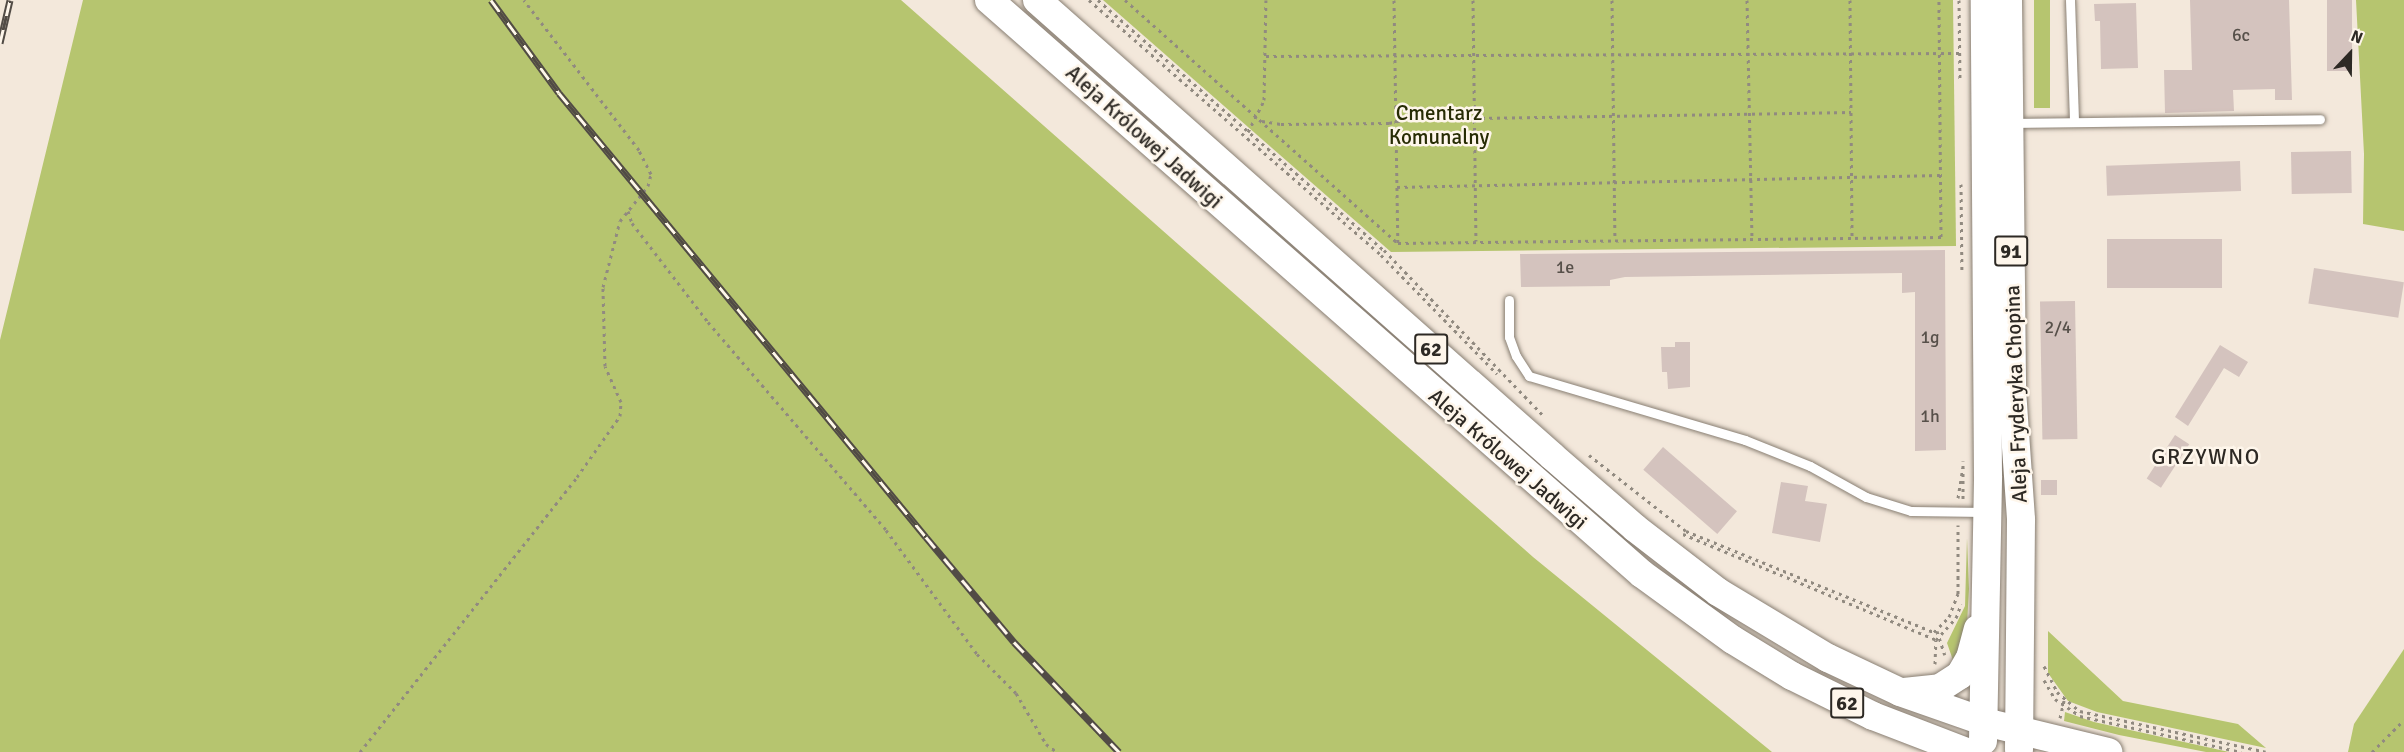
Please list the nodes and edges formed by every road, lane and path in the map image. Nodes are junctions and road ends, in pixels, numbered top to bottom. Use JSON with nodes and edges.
{"nodes":[{"id":1,"x":524,"y":0,"type":"edge"},
{"id":2,"x":989,"y":0,"type":"edge"},
{"id":3,"x":1037,"y":0,"type":"edge"},
{"id":4,"x":1089,"y":0,"type":"edge"},
{"id":5,"x":1125,"y":0,"type":"edge"},
{"id":6,"x":1266,"y":0,"type":"edge"},
{"id":7,"x":1394,"y":0,"type":"edge"},
{"id":8,"x":1473,"y":0,"type":"edge"},
{"id":9,"x":1612,"y":0,"type":"edge"},
{"id":10,"x":1747,"y":0,"type":"edge"},
{"id":11,"x":1850,"y":0,"type":"edge"},
{"id":12,"x":1939,"y":0,"type":"edge"},
{"id":13,"x":1959,"y":0,"type":"edge"},
{"id":14,"x":1984,"y":0,"type":"edge"},
{"id":15,"x":2008,"y":0,"type":"edge"},
{"id":16,"x":2070,"y":0,"type":"edge"},
{"id":17,"x":1613,"y":52,"type":"junction"},
{"id":18,"x":1747,"y":52,"type":"junction"},
{"id":19,"x":1850,"y":52,"type":"junction"},
{"id":20,"x":1939,"y":53,"type":"junction"},
{"id":21,"x":1960,"y":53,"type":"junction"},
{"id":22,"x":1475,"y":55,"type":"junction"},
{"id":23,"x":1266,"y":56,"type":"junction"},
{"id":24,"x":1394,"y":56,"type":"junction"},
{"id":25,"x":1961,"y":88,"type":"dead end"},
{"id":26,"x":1851,"y":112,"type":"junction"},
{"id":27,"x":1749,"y":115,"type":"junction"},
{"id":28,"x":1614,"y":116,"type":"junction"},
{"id":29,"x":1258,"y":118,"type":"junction"},
{"id":30,"x":1476,"y":118,"type":"junction"},
{"id":31,"x":2320,"y":119,"type":"dead end"},
{"id":32,"x":1396,"y":121,"type":"junction"},
{"id":33,"x":2074,"y":122,"type":"junction"},
{"id":34,"x":2010,"y":123,"type":"junction"},
{"id":35,"x":1248,"y":132,"type":"dead end"},
{"id":36,"x":1940,"y":175,"type":"junction"},
{"id":37,"x":1853,"y":177,"type":"junction"},
{"id":38,"x":1751,"y":179,"type":"junction"},
{"id":39,"x":1961,"y":179,"type":"dead end"},
{"id":40,"x":1614,"y":182,"type":"junction"},
{"id":41,"x":1476,"y":185,"type":"junction"},
{"id":42,"x":1397,"y":187,"type":"junction"},
{"id":43,"x":631,"y":204,"type":"junction"},
{"id":44,"x":1852,"y":238,"type":"junction"},
{"id":45,"x":1616,"y":239,"type":"junction"},
{"id":46,"x":1752,"y":239,"type":"junction"},
{"id":47,"x":1476,"y":241,"type":"junction"},
{"id":48,"x":1398,"y":243,"type":"junction"},
{"id":49,"x":1965,"y":280,"type":"dead end"},
{"id":50,"x":1509,"y":300,"type":"dead end"},
{"id":51,"x":1544,"y":423,"type":"dead end"},
{"id":52,"x":1586,"y":460,"type":"dead end"},
{"id":53,"x":1963,"y":467,"type":"dead end"},
{"id":54,"x":1989,"y":505,"type":"junction"},
{"id":55,"x":1987,"y":598,"type":"junction"},
{"id":56,"x":1937,"y":631,"type":"dead end"},
{"id":57,"x":1936,"y":639,"type":"junction"},
{"id":58,"x":1947,"y":685,"type":"junction"},
{"id":59,"x":1900,"y":692,"type":"junction"},
{"id":60,"x":2404,"y":720,"type":"edge"},
{"id":61,"x":1984,"y":722,"type":"junction"},
{"id":62,"x":2020,"y":742,"type":"edge"},
{"id":63,"x":360,"y":752,"type":"edge"},
{"id":64,"x":1057,"y":752,"type":"edge"},
{"id":65,"x":1967,"y":752,"type":"edge"},
{"id":66,"x":1982,"y":752,"type":"edge"},
{"id":67,"x":2108,"y":752,"type":"edge"},
{"id":68,"x":2241,"y":752,"type":"edge"},
{"id":69,"x":2266,"y":752,"type":"edge"},
{"id":70,"x":2372,"y":752,"type":"edge"}],
"edges":[{"from":1,"to":43,"type":"path"},
{"from":2,"to":65,"type":"main road","name":"Aleja Królowej Jadwigi","number":"62"},
{"from":3,"to":59,"type":"main road","name":"Aleja Królowej Jadwigi","number":"62"},
{"from":4,"to":51,"type":"path"},
{"from":5,"to":29,"type":"path"},
{"from":6,"to":23,"type":"path"},
{"from":7,"to":24,"type":"path"},
{"from":8,"to":22,"type":"path"},
{"from":9,"to":17,"type":"path"},
{"from":10,"to":18,"type":"path"},
{"from":11,"to":19,"type":"path"},
{"from":12,"to":20,"type":"path"},
{"from":13,"to":21,"type":"path"},
{"from":14,"to":54,"type":"main road","name":"Aleja Fryderyka Chopina","number":"91"},
{"from":15,"to":34,"type":"main road","name":"Aleja Fryderyka Chopina","number":"91"},
{"from":16,"to":33,"type":"lane"},
{"from":17,"to":18,"type":"path"},
{"from":17,"to":22,"type":"path"},
{"from":17,"to":28,"type":"path"},
{"from":18,"to":19,"type":"path"},
{"from":18,"to":27,"type":"path"},
{"from":19,"to":20,"type":"path"},
{"from":19,"to":26,"type":"path"},
{"from":20,"to":21,"type":"path"},
{"from":20,"to":36,"type":"path"},
{"from":21,"to":25,"type":"path"},
{"from":22,"to":24,"type":"path"},
{"from":22,"to":30,"type":"path"},
{"from":23,"to":24,"type":"path"},
{"from":23,"to":29,"type":"path"},
{"from":24,"to":32,"type":"path"},
{"from":26,"to":27,"type":"path"},
{"from":26,"to":37,"type":"path"},
{"from":27,"to":28,"type":"path"},
{"from":27,"to":38,"type":"path"},
{"from":28,"to":30,"type":"path"},
{"from":28,"to":40,"type":"path"},
{"from":29,"to":32,"type":"path"},
{"from":29,"to":35,"type":"path"},
{"from":29,"to":48,"type":"path"},
{"from":30,"to":32,"type":"path"},
{"from":30,"to":41,"type":"path"},
{"from":31,"to":33,"type":"lane"},
{"from":32,"to":42,"type":"path"},
{"from":33,"to":34,"type":"lane"},
{"from":34,"to":54,"type":"main road","name":"Aleja Fryderyka Chopina","number":"91"},
{"from":36,"to":37,"type":"path"},
{"from":36,"to":44,"type":"path"},
{"from":37,"to":38,"type":"path"},
{"from":37,"to":44,"type":"path"},
{"from":38,"to":40,"type":"path"},
{"from":38,"to":46,"type":"path"},
{"from":39,"to":49,"type":"path"},
{"from":40,"to":41,"type":"path"},
{"from":40,"to":45,"type":"path"},
{"from":41,"to":42,"type":"path"},
{"from":41,"to":47,"type":"path"},
{"from":42,"to":48,"type":"path"},
{"from":43,"to":63,"type":"path"},
{"from":43,"to":64,"type":"path"},
{"from":44,"to":46,"type":"path"},
{"from":45,"to":46,"type":"path"},
{"from":45,"to":47,"type":"path"},
{"from":47,"to":48,"type":"path"},
{"from":50,"to":54,"type":"lane"},
{"from":52,"to":57,"type":"path"},
{"from":53,"to":54,"type":"path"},
{"from":54,"to":55,"type":"main road","name":"Aleja Fryderyka Chopina","number":"91"},
{"from":54,"to":56,"type":"path"},
{"from":54,"to":57,"type":"path"},
{"from":54,"to":62,"type":"main road","name":"Aleja Fryderyka Chopina","number":"91"},
{"from":55,"to":58,"type":"main road"},
{"from":55,"to":61,"type":"main road","name":"Aleja Fryderyka Chopina","number":"91"},
{"from":57,"to":58,"type":"path"},
{"from":58,"to":59,"type":"main road"},
{"from":59,"to":61,"type":"main road","name":"Aleja Królowej Jadwigi","number":"62"},
{"from":60,"to":70,"type":"path"},
{"from":61,"to":62,"type":"main road","number":"62"},
{"from":61,"to":66,"type":"main road","name":"Aleja Fryderyka Chopina","number":"91"},
{"from":62,"to":67,"type":"main road","number":"62"},
{"from":68,"to":69,"type":"path"}]}
